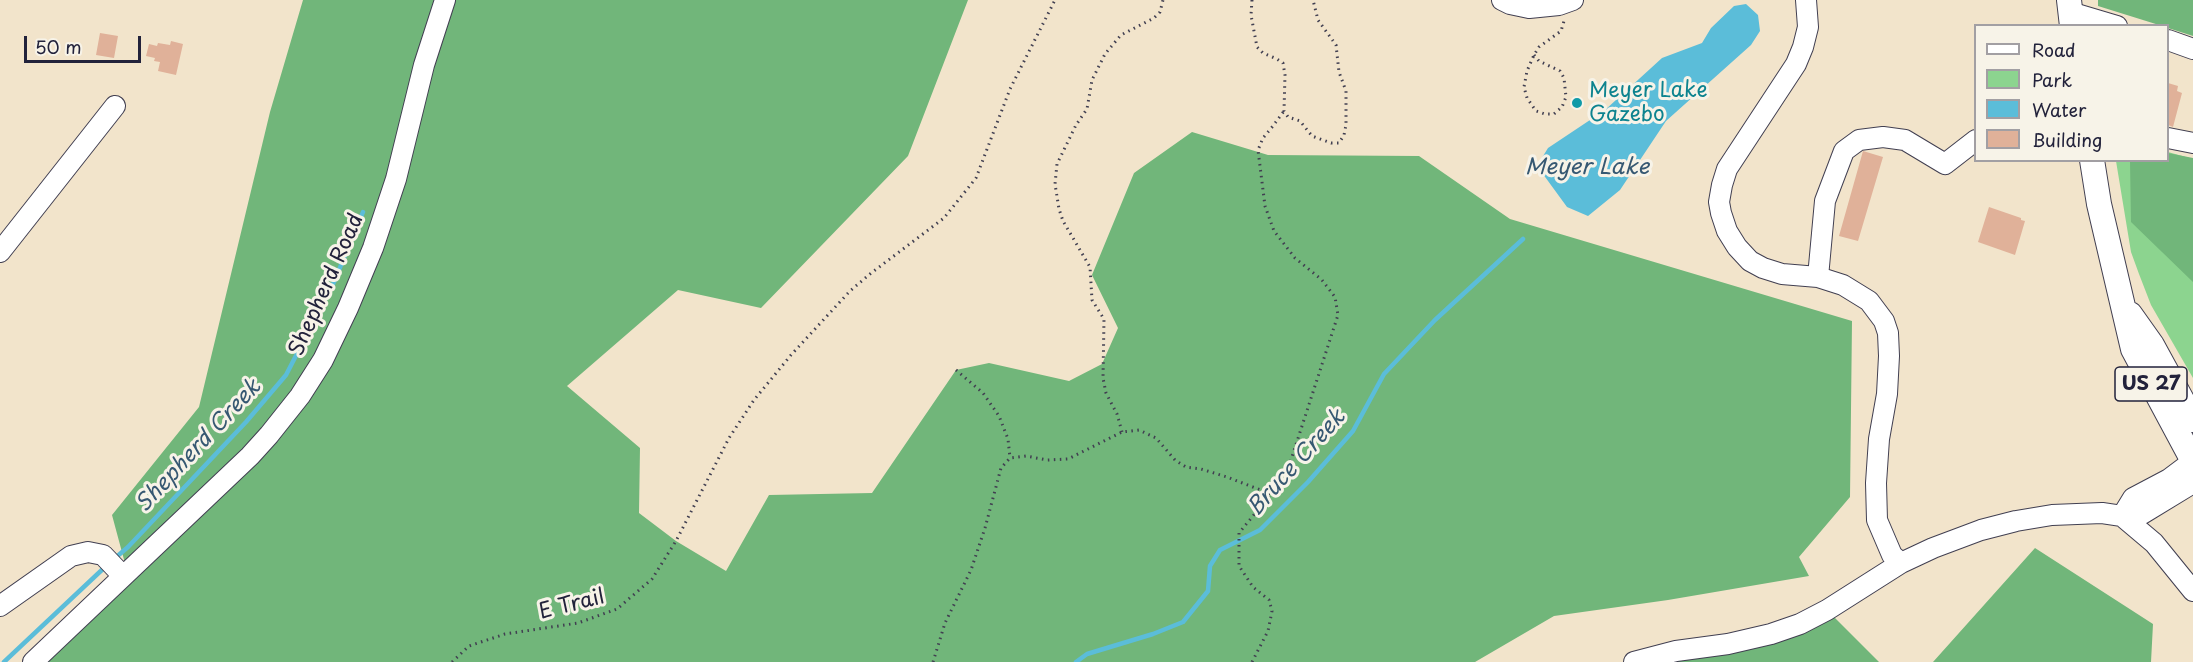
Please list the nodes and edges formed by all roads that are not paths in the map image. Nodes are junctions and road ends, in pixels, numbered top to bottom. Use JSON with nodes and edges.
{"nodes":[{"id":1,"x":445,"y":0,"type":"edge"},
{"id":2,"x":1502,"y":0,"type":"edge"},
{"id":3,"x":1806,"y":0,"type":"edge"},
{"id":4,"x":1566,"y":2,"type":"edge"},
{"id":5,"x":2070,"y":12,"type":"edge"},
{"id":6,"x":2110,"y":24,"type":"edge"},
{"id":7,"x":2169,"y":40,"type":"edge"},
{"id":8,"x":2193,"y":49,"type":"edge"},
{"id":9,"x":115,"y":106,"type":"dead end"},
{"id":10,"x":2169,"y":138,"type":"edge"},
{"id":11,"x":1974,"y":142,"type":"edge"},
{"id":12,"x":2193,"y":143,"type":"edge"},
{"id":13,"x":2092,"y":162,"type":"edge"},
{"id":14,"x":0,"y":252,"type":"edge"},
{"id":15,"x":1818,"y":277,"type":"junction"},
{"id":16,"x":2122,"y":302,"type":"junction"},
{"id":17,"x":2193,"y":420,"type":"edge"},
{"id":18,"x":2193,"y":461,"type":"edge"},
{"id":19,"x":2193,"y":483,"type":"edge"},
{"id":20,"x":2164,"y":502,"type":"junction"},
{"id":21,"x":2122,"y":516,"type":"junction"},
{"id":22,"x":2154,"y":543,"type":"junction"},
{"id":23,"x":1901,"y":563,"type":"junction"},
{"id":24,"x":123,"y":576,"type":"junction"},
{"id":25,"x":2193,"y":591,"type":"edge"},
{"id":26,"x":0,"y":606,"type":"edge"},
{"id":27,"x":33,"y":662,"type":"edge"},
{"id":28,"x":1634,"y":662,"type":"edge"}],
"edges":[{"from":1,"to":24,"type":"street","name":"Shepherd Road"},
{"from":2,"to":4,"type":"street"},
{"from":3,"to":15,"type":"street"},
{"from":5,"to":6,"type":"street"},
{"from":7,"to":8,"type":"street"},
{"from":9,"to":14,"type":"street"},
{"from":10,"to":12,"type":"street"},
{"from":11,"to":15,"type":"street"},
{"from":13,"to":16,"type":"main road","number":"US 27"},
{"from":15,"to":23,"type":"street"},
{"from":16,"to":17,"type":"main road","number":"US 27"},
{"from":16,"to":18,"type":"main road","number":"US 27"},
{"from":18,"to":21,"type":"street"},
{"from":19,"to":20,"type":"street"},
{"from":20,"to":21,"type":"street"},
{"from":20,"to":22,"type":"street"},
{"from":21,"to":22,"type":"street"},
{"from":21,"to":23,"type":"street"},
{"from":22,"to":25,"type":"street"},
{"from":23,"to":28,"type":"street"},
{"from":24,"to":26,"type":"street"},
{"from":24,"to":27,"type":"street","name":"Shepherd Road"}]}
